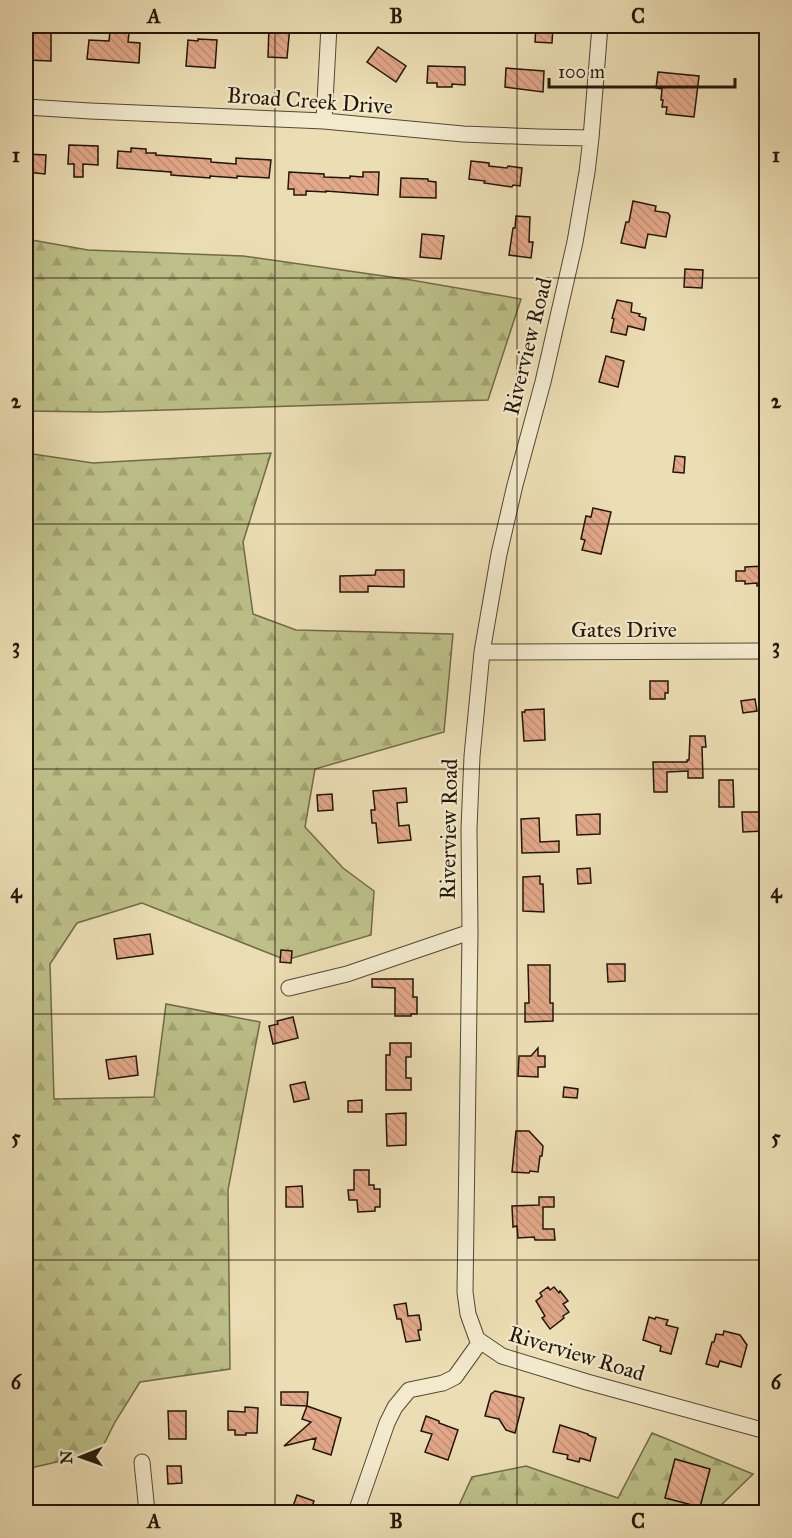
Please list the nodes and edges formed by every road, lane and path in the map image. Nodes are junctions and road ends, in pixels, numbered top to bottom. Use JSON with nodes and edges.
{"nodes":[{"id":1,"x":329,"y":26,"type":"edge"},
{"id":2,"x":600,"y":26,"type":"edge"},
{"id":3,"x":26,"y":107,"type":"edge"},
{"id":4,"x":324,"y":122,"type":"junction"},
{"id":5,"x":591,"y":138,"type":"junction"},
{"id":6,"x":766,"y":651,"type":"edge"},
{"id":7,"x":482,"y":652,"type":"junction"},
{"id":8,"x":470,"y":932,"type":"junction"},
{"id":9,"x":289,"y":988,"type":"dead end"},
{"id":10,"x":480,"y":1342,"type":"junction"},
{"id":11,"x":766,"y":1431,"type":"edge"},
{"id":12,"x":142,"y":1462,"type":"dead end"},
{"id":13,"x":147,"y":1512,"type":"edge"},
{"id":14,"x":356,"y":1512,"type":"edge"}],
"edges":[{"from":1,"to":4,"type":"street"},
{"from":2,"to":5,"type":"street","name":"Riverview Road"},
{"from":3,"to":4,"type":"street","name":"Broad Creek Drive"},
{"from":4,"to":5,"type":"street","name":"Broad Creek Drive"},
{"from":5,"to":7,"type":"street","name":"Riverview Road"},
{"from":6,"to":7,"type":"street","name":"Gates Drive"},
{"from":7,"to":8,"type":"street","name":"Riverview Road"},
{"from":8,"to":9,"type":"street"},
{"from":8,"to":10,"type":"street","name":"Riverview Road"},
{"from":10,"to":11,"type":"street","name":"Riverview Road"},
{"from":10,"to":14,"type":"street"},
{"from":12,"to":13,"type":"street"}]}
